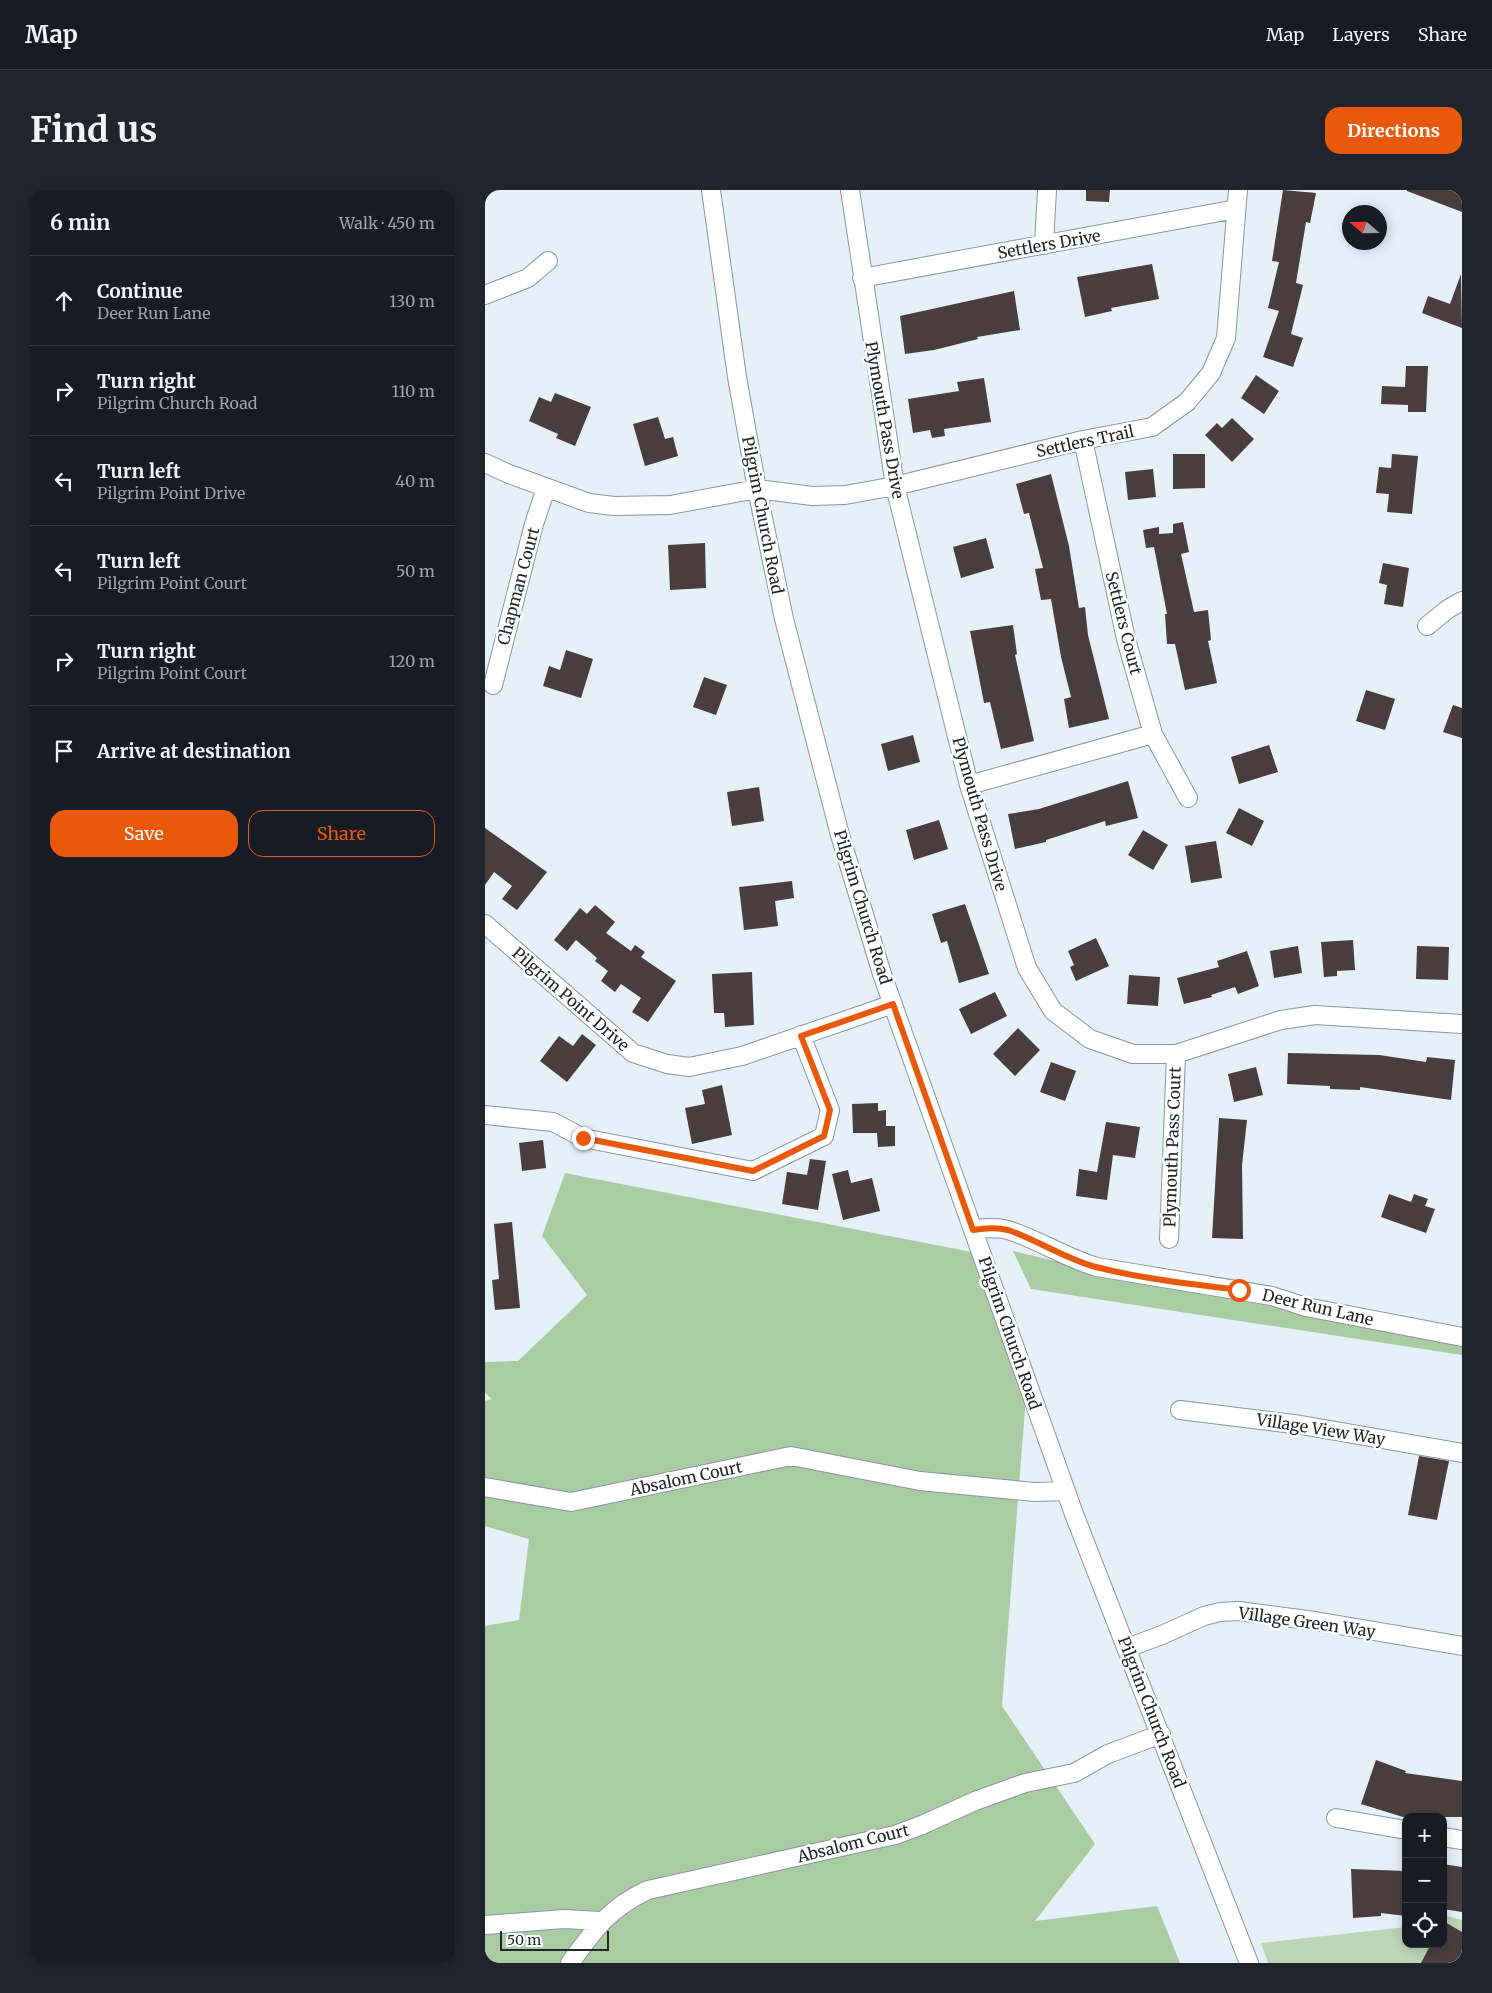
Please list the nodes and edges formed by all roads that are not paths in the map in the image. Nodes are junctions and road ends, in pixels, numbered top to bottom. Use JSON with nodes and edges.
{"nodes":[{"id":1,"x":711,"y":190,"type":"edge"},
{"id":2,"x":850,"y":190,"type":"edge"},
{"id":3,"x":1047,"y":190,"type":"edge"},
{"id":4,"x":1238,"y":190,"type":"edge"},
{"id":5,"x":1236,"y":209,"type":"junction"},
{"id":6,"x":1044,"y":245,"type":"junction"},
{"id":7,"x":548,"y":261,"type":"dead end"},
{"id":8,"x":862,"y":278,"type":"junction"},
{"id":9,"x":485,"y":295,"type":"edge"},
{"id":10,"x":1083,"y":440,"type":"junction"},
{"id":11,"x":485,"y":463,"type":"edge"},
{"id":12,"x":895,"y":486,"type":"junction"},
{"id":13,"x":546,"y":488,"type":"junction"},
{"id":14,"x":757,"y":489,"type":"junction"},
{"id":15,"x":1462,"y":601,"type":"edge"},
{"id":16,"x":1427,"y":626,"type":"dead end"},
{"id":17,"x":493,"y":685,"type":"dead end"},
{"id":18,"x":1153,"y":734,"type":"junction"},
{"id":19,"x":969,"y":785,"type":"junction"},
{"id":20,"x":1188,"y":798,"type":"dead end"},
{"id":21,"x":485,"y":924,"type":"edge"},
{"id":22,"x":893,"y":1004,"type":"junction"},
{"id":23,"x":1462,"y":1024,"type":"edge"},
{"id":24,"x":801,"y":1036,"type":"junction"},
{"id":25,"x":1175,"y":1054,"type":"junction"},
{"id":26,"x":485,"y":1116,"type":"edge"},
{"id":27,"x":973,"y":1230,"type":"junction"},
{"id":28,"x":1169,"y":1239,"type":"dead end"},
{"id":29,"x":1462,"y":1337,"type":"edge"},
{"id":30,"x":1180,"y":1410,"type":"dead end"},
{"id":31,"x":1462,"y":1453,"type":"edge"},
{"id":32,"x":485,"y":1487,"type":"edge"},
{"id":33,"x":1066,"y":1491,"type":"junction"},
{"id":34,"x":1462,"y":1646,"type":"edge"},
{"id":35,"x":1127,"y":1648,"type":"junction"},
{"id":36,"x":1161,"y":1734,"type":"junction"},
{"id":37,"x":1336,"y":1818,"type":"dead end"},
{"id":38,"x":1402,"y":1829,"type":"edge"},
{"id":39,"x":1447,"y":1838,"type":"edge"},
{"id":40,"x":1462,"y":1840,"type":"edge"},
{"id":41,"x":600,"y":1921,"type":"junction"},
{"id":42,"x":485,"y":1925,"type":"edge"},
{"id":43,"x":571,"y":1963,"type":"edge"},
{"id":44,"x":1249,"y":1963,"type":"edge"}],
"edges":[{"from":1,"to":14,"type":"street","name":"Pilgrim Church Road"},
{"from":2,"to":8,"type":"street","name":"Plymouth Pass Drive"},
{"from":3,"to":6,"type":"street"},
{"from":4,"to":5,"type":"street","name":"Settlers Trail"},
{"from":5,"to":6,"type":"street","name":"Settlers Drive"},
{"from":5,"to":10,"type":"street","name":"Settlers Trail"},
{"from":6,"to":8,"type":"street","name":"Settlers Drive"},
{"from":7,"to":9,"type":"street"},
{"from":8,"to":12,"type":"street","name":"Plymouth Pass Drive"},
{"from":10,"to":12,"type":"street","name":"Settlers Trail"},
{"from":10,"to":18,"type":"street","name":"Settlers Court"},
{"from":11,"to":13,"type":"street","name":"Settlers Trail"},
{"from":12,"to":14,"type":"street","name":"Settlers Trail"},
{"from":12,"to":19,"type":"street","name":"Plymouth Pass Drive"},
{"from":13,"to":14,"type":"street","name":"Settlers Trail"},
{"from":13,"to":17,"type":"street","name":"Chapman Court"},
{"from":14,"to":22,"type":"street","name":"Pilgrim Church Road"},
{"from":15,"to":16,"type":"street"},
{"from":18,"to":19,"type":"street"},
{"from":18,"to":20,"type":"street","name":"Settlers Court"},
{"from":19,"to":25,"type":"street","name":"Plymouth Pass Drive"},
{"from":21,"to":24,"type":"street","name":"Pilgrim Point Drive"},
{"from":22,"to":24,"type":"street","name":"Pilgrim Point Drive"},
{"from":22,"to":27,"type":"street","name":"Pilgrim Church Road"},
{"from":23,"to":25,"type":"street","name":"Plymouth Pass Drive"},
{"from":24,"to":26,"type":"street"},
{"from":25,"to":28,"type":"street","name":"Plymouth Pass Court"},
{"from":27,"to":29,"type":"street","name":"Deer Run Lane"},
{"from":27,"to":33,"type":"street","name":"Pilgrim Church Road"},
{"from":30,"to":31,"type":"street","name":"Village View Way"},
{"from":32,"to":33,"type":"street","name":"Absalom Court"},
{"from":33,"to":35,"type":"street","name":"Pilgrim Church Road"},
{"from":34,"to":35,"type":"street","name":"Village Green Way"},
{"from":35,"to":36,"type":"street","name":"Pilgrim Church Road"},
{"from":36,"to":41,"type":"street","name":"Absalom Court"},
{"from":36,"to":44,"type":"street","name":"Pilgrim Church Road"},
{"from":37,"to":38,"type":"street"},
{"from":39,"to":40,"type":"street"},
{"from":41,"to":42,"type":"street"},
{"from":41,"to":43,"type":"street","name":"Absalom Court"}]}
